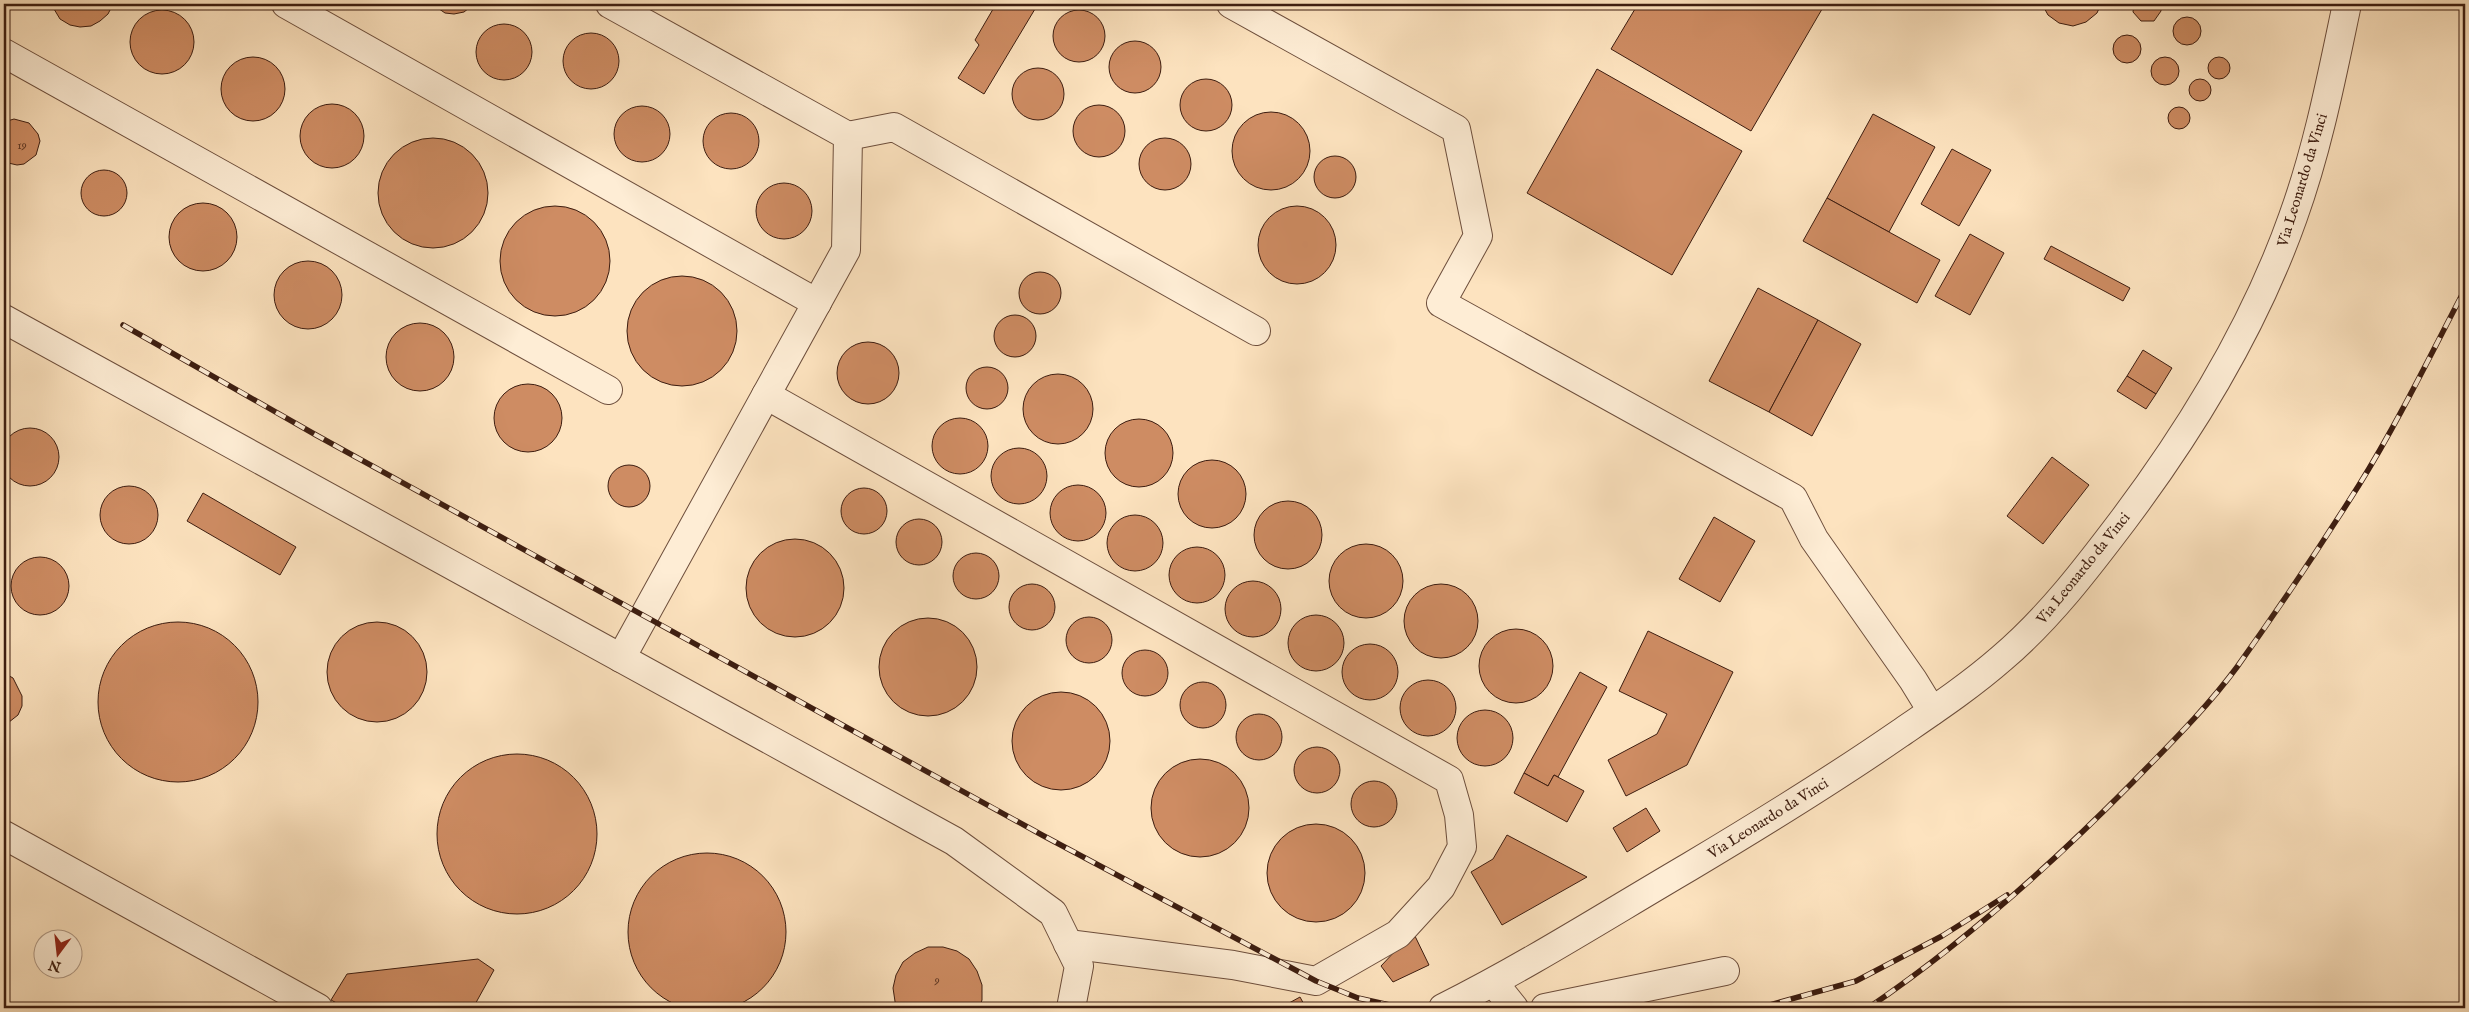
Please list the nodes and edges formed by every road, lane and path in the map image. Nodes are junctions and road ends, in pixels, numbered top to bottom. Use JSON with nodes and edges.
{"nodes":[{"id":1,"x":286,"y":4,"type":"edge"},
{"id":2,"x":610,"y":4,"type":"edge"},
{"id":3,"x":1231,"y":4,"type":"edge"},
{"id":4,"x":2347,"y":4,"type":"edge"},
{"id":5,"x":4,"y":53,"type":"edge"},
{"id":6,"x":848,"y":136,"type":"junction"},
{"id":7,"x":817,"y":303,"type":"junction"},
{"id":8,"x":4,"y":319,"type":"edge"},
{"id":9,"x":1256,"y":331,"type":"dead end"},
{"id":10,"x":608,"y":390,"type":"dead end"},
{"id":11,"x":766,"y":395,"type":"junction"},
{"id":12,"x":621,"y":658,"type":"junction"},
{"id":13,"x":1932,"y":712,"type":"junction"},
{"id":14,"x":4,"y":835,"type":"edge"},
{"id":15,"x":1068,"y":944,"type":"junction"},
{"id":16,"x":1725,"y":971,"type":"dead end"},
{"id":17,"x":1494,"y":983,"type":"junction"},
{"id":18,"x":318,"y":1008,"type":"edge"},
{"id":19,"x":1071,"y":1008,"type":"edge"},
{"id":20,"x":1443,"y":1008,"type":"edge"},
{"id":21,"x":1514,"y":1008,"type":"edge"},
{"id":22,"x":1545,"y":1008,"type":"edge"}],
"edges":[{"from":1,"to":7,"type":"street"},
{"from":2,"to":6,"type":"street"},
{"from":3,"to":13,"type":"street"},
{"from":4,"to":13,"type":"street","name":"Via Leonardo da Vinci"},
{"from":5,"to":10,"type":"street"},
{"from":6,"to":7,"type":"street"},
{"from":6,"to":9,"type":"street"},
{"from":7,"to":11,"type":"street"},
{"from":8,"to":12,"type":"street"},
{"from":11,"to":12,"type":"street"},
{"from":11,"to":15,"type":"street"},
{"from":12,"to":15,"type":"street"},
{"from":13,"to":17,"type":"street","name":"Via Leonardo da Vinci"},
{"from":14,"to":18,"type":"street"},
{"from":15,"to":19,"type":"street"},
{"from":16,"to":22,"type":"street"},
{"from":17,"to":20,"type":"street","name":"Via Leonardo da Vinci"},
{"from":17,"to":21,"type":"street"}]}
